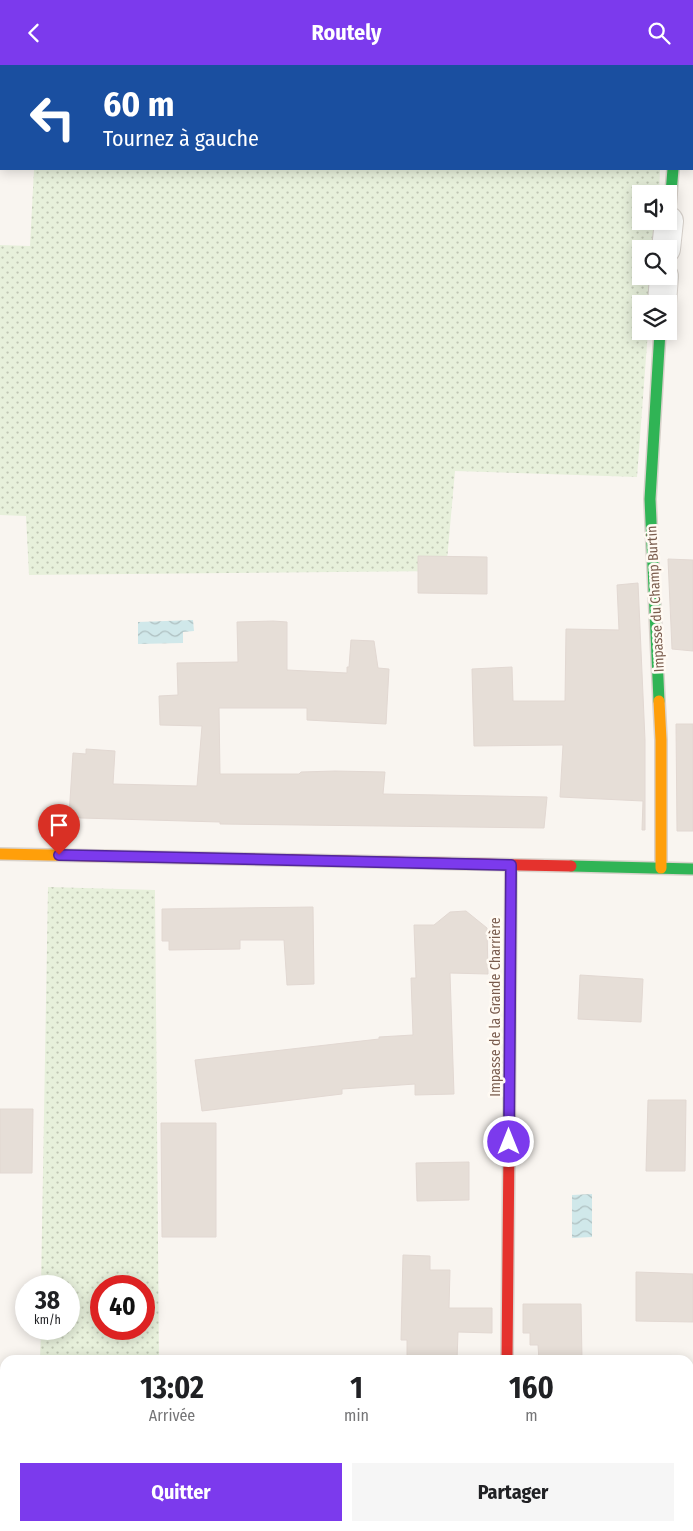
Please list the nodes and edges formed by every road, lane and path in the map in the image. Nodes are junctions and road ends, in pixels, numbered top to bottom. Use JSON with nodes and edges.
{"nodes":[{"id":1,"x":673,"y":170,"type":"edge"},
{"id":2,"x":672,"y":185,"type":"edge"},
{"id":3,"x":659,"y":340,"type":"edge"},
{"id":4,"x":0,"y":854,"type":"edge"},
{"id":5,"x":511,"y":865,"type":"junction"},
{"id":6,"x":661,"y":868,"type":"junction"},
{"id":7,"x":693,"y":869,"type":"edge"},
{"id":8,"x":507,"y":1355,"type":"edge"}],
"edges":[{"from":1,"to":2,"type":"street"},
{"from":3,"to":6,"type":"street","name":"Impasse du Champ Burtin"},
{"from":4,"to":5,"type":"street"},
{"from":5,"to":6,"type":"street"},
{"from":5,"to":8,"type":"street","name":"Impasse de la Grande Charrière"},
{"from":6,"to":7,"type":"street"}]}
